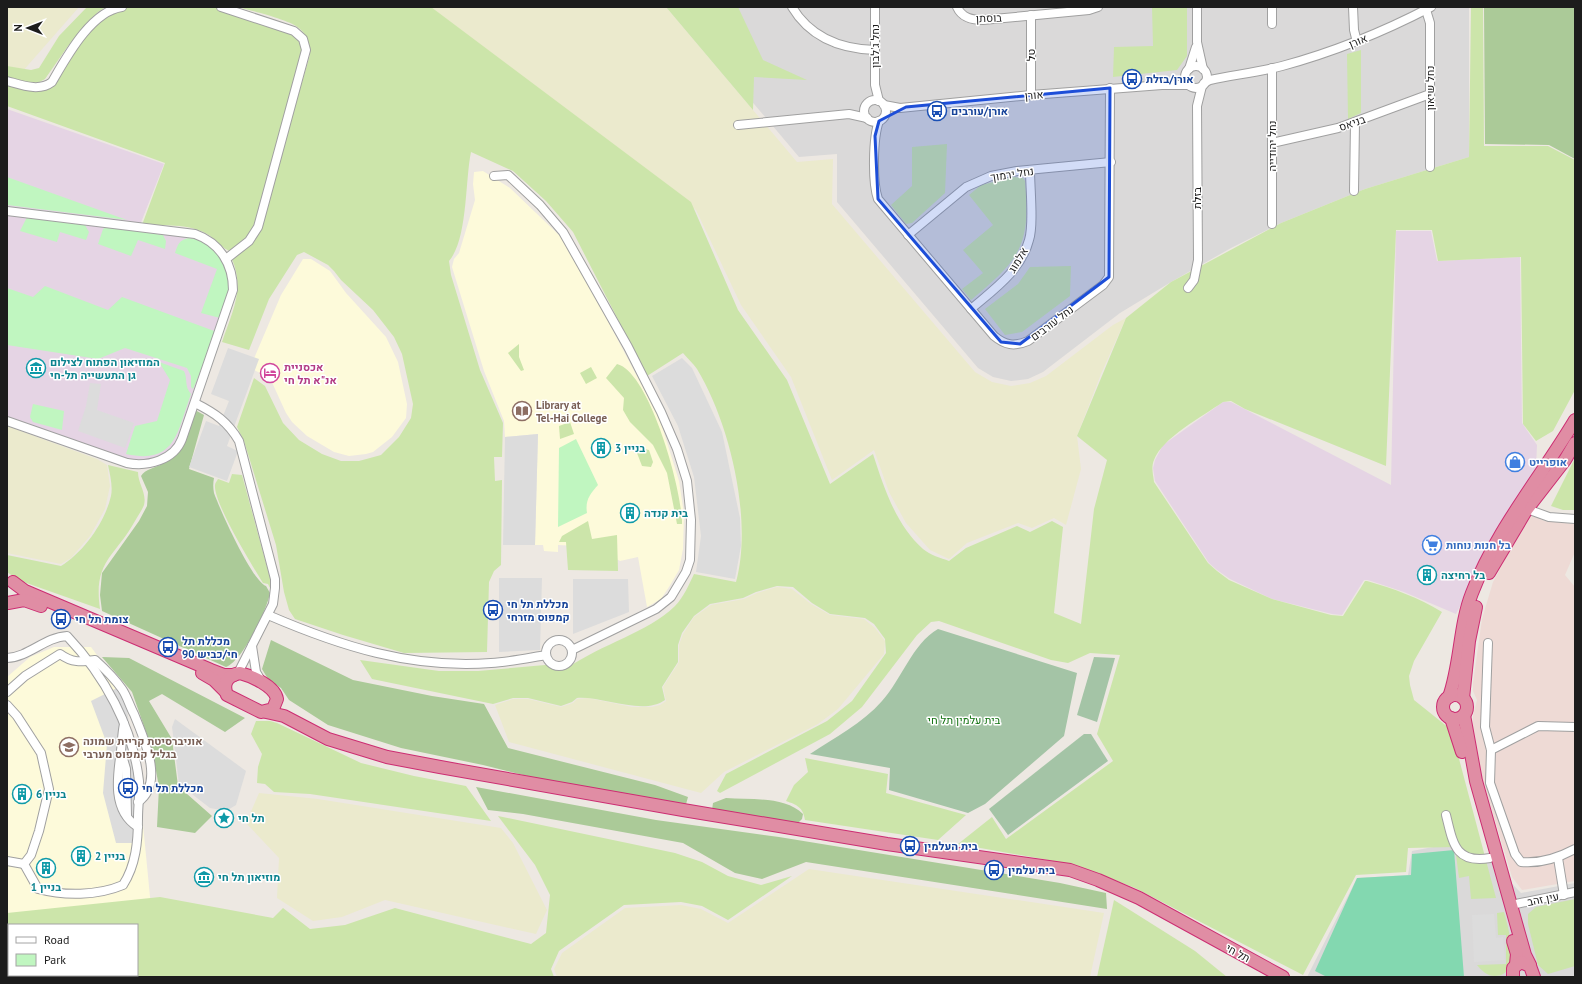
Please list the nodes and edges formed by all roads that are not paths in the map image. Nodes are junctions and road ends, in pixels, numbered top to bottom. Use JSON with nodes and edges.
{"nodes":[{"id":1,"x":122,"y":7,"type":"edge"},
{"id":2,"x":221,"y":7,"type":"edge"},
{"id":3,"x":792,"y":7,"type":"edge"},
{"id":4,"x":875,"y":7,"type":"edge"},
{"id":5,"x":957,"y":7,"type":"edge"},
{"id":6,"x":1098,"y":7,"type":"edge"},
{"id":7,"x":1197,"y":7,"type":"edge"},
{"id":8,"x":1272,"y":7,"type":"edge"},
{"id":9,"x":1352,"y":7,"type":"edge"},
{"id":10,"x":1429,"y":8,"type":"edge"},
{"id":11,"x":1031,"y":15,"type":"junction"},
{"id":12,"x":1272,"y":24,"type":"dead end"},
{"id":13,"x":1197,"y":42,"type":"junction"},
{"id":14,"x":1357,"y":42,"type":"junction"},
{"id":15,"x":875,"y":50,"type":"junction"},
{"id":16,"x":1272,"y":68,"type":"junction"},
{"id":17,"x":1188,"y":70,"type":"junction"},
{"id":18,"x":1204,"y":71,"type":"junction"},
{"id":19,"x":1234,"y":75,"type":"junction"},
{"id":20,"x":7,"y":81,"type":"edge"},
{"id":21,"x":1203,"y":84,"type":"junction"},
{"id":22,"x":875,"y":85,"type":"junction"},
{"id":23,"x":1162,"y":85,"type":"junction"},
{"id":24,"x":1190,"y":86,"type":"junction"},
{"id":25,"x":1110,"y":88,"type":"junction"},
{"id":26,"x":1430,"y":94,"type":"junction"},
{"id":27,"x":1031,"y":95,"type":"junction"},
{"id":28,"x":868,"y":103,"type":"junction"},
{"id":29,"x":881,"y":103,"type":"junction"},
{"id":30,"x":1197,"y":106,"type":"junction"},
{"id":31,"x":906,"y":107,"type":"junction"},
{"id":32,"x":849,"y":114,"type":"junction"},
{"id":33,"x":868,"y":119,"type":"junction"},
{"id":34,"x":881,"y":119,"type":"junction"},
{"id":35,"x":1354,"y":122,"type":"junction"},
{"id":36,"x":738,"y":125,"type":"dead end"},
{"id":37,"x":875,"y":136,"type":"junction"},
{"id":38,"x":1272,"y":143,"type":"junction"},
{"id":39,"x":1110,"y":162,"type":"junction"},
{"id":40,"x":1430,"y":167,"type":"dead end"},
{"id":41,"x":1030,"y":170,"type":"junction"},
{"id":42,"x":494,"y":176,"type":"dead end"},
{"id":43,"x":1354,"y":191,"type":"dead end"},
{"id":44,"x":7,"y":211,"type":"edge"},
{"id":45,"x":1272,"y":224,"type":"dead end"},
{"id":46,"x":908,"y":235,"type":"junction"},
{"id":47,"x":226,"y":259,"type":"junction"},
{"id":48,"x":1188,"y":288,"type":"dead end"},
{"id":49,"x":970,"y":309,"type":"junction"},
{"id":50,"x":195,"y":403,"type":"junction"},
{"id":51,"x":1575,"y":420,"type":"edge"},
{"id":52,"x":7,"y":421,"type":"edge"},
{"id":53,"x":1575,"y":442,"type":"edge"},
{"id":54,"x":1527,"y":509,"type":"junction"},
{"id":55,"x":1575,"y":519,"type":"edge"},
{"id":56,"x":10,"y":578,"type":"edge"},
{"id":57,"x":8,"y":604,"type":"edge"},
{"id":58,"x":268,"y":615,"type":"junction"},
{"id":59,"x":1488,"y":643,"type":"dead end"},
{"id":60,"x":252,"y":646,"type":"junction"},
{"id":61,"x":572,"y":650,"type":"junction"},
{"id":62,"x":546,"y":655,"type":"junction"},
{"id":63,"x":7,"y":658,"type":"edge"},
{"id":64,"x":87,"y":661,"type":"junction"},
{"id":65,"x":236,"y":674,"type":"junction"},
{"id":66,"x":262,"y":683,"type":"junction"},
{"id":67,"x":225,"y":691,"type":"junction"},
{"id":68,"x":7,"y":692,"type":"edge"},
{"id":69,"x":276,"y":695,"type":"junction"},
{"id":70,"x":1449,"y":697,"type":"junction"},
{"id":71,"x":1463,"y":698,"type":"junction"},
{"id":72,"x":7,"y":705,"type":"edge"},
{"id":73,"x":266,"y":712,"type":"junction"},
{"id":74,"x":1464,"y":715,"type":"junction"},
{"id":75,"x":1451,"y":718,"type":"junction"},
{"id":76,"x":124,"y":722,"type":"junction"},
{"id":77,"x":1575,"y":727,"type":"edge"},
{"id":78,"x":1491,"y":750,"type":"junction"},
{"id":79,"x":387,"y":757,"type":"junction"},
{"id":80,"x":138,"y":802,"type":"junction"},
{"id":81,"x":1446,"y":815,"type":"dead end"},
{"id":82,"x":138,"y":827,"type":"junction"},
{"id":83,"x":1575,"y":849,"type":"edge"},
{"id":84,"x":1490,"y":858,"type":"junction"},
{"id":85,"x":1558,"y":858,"type":"junction"},
{"id":86,"x":7,"y":861,"type":"edge"},
{"id":87,"x":24,"y":864,"type":"junction"},
{"id":88,"x":1575,"y":892,"type":"edge"},
{"id":89,"x":1564,"y":895,"type":"junction"},
{"id":90,"x":1511,"y":905,"type":"junction"},
{"id":91,"x":1222,"y":944,"type":"junction"},
{"id":92,"x":1516,"y":964,"type":"junction"},
{"id":93,"x":1530,"y":965,"type":"junction"},
{"id":94,"x":1273,"y":977,"type":"edge"},
{"id":95,"x":1283,"y":977,"type":"edge"},
{"id":96,"x":1513,"y":977,"type":"edge"},
{"id":97,"x":1534,"y":977,"type":"edge"}],
"edges":[{"from":1,"to":20,"type":"street"},
{"from":2,"to":47,"type":"street"},
{"from":3,"to":15,"type":"street"},
{"from":4,"to":15,"type":"street","name":"נחל ג'לבון"},
{"from":5,"to":11,"type":"street","name":"בוסתן"},
{"from":6,"to":11,"type":"street","name":"בוסתן"},
{"from":7,"to":13,"type":"street"},
{"from":8,"to":12,"type":"street"},
{"from":9,"to":14,"type":"street"},
{"from":10,"to":14,"type":"street","name":"אורן"},
{"from":10,"to":26,"type":"street","name":"נחל שיאון"},
{"from":11,"to":27,"type":"street","name":"טל"},
{"from":13,"to":17,"type":"street"},
{"from":13,"to":18,"type":"street"},
{"from":14,"to":16,"type":"street","name":"אורן"},
{"from":15,"to":22,"type":"street","name":"נחל ג'לבון"},
{"from":16,"to":19,"type":"street","name":"אורן"},
{"from":16,"to":38,"type":"street","name":"נחל יהודייה"},
{"from":17,"to":18,"type":"street"},
{"from":17,"to":23,"type":"street","name":"אורן"},
{"from":17,"to":24,"type":"street"},
{"from":18,"to":19,"type":"street","name":"אורן"},
{"from":18,"to":21,"type":"street"},
{"from":19,"to":21,"type":"street","name":"אורן"},
{"from":21,"to":24,"type":"street"},
{"from":21,"to":30,"type":"street","name":"בזלת"},
{"from":22,"to":28,"type":"street","name":"נחל ג'לבון"},
{"from":22,"to":29,"type":"street","name":"נחל ג'לבון"},
{"from":23,"to":24,"type":"street","name":"אורן"},
{"from":23,"to":25,"type":"street","name":"אורן"},
{"from":24,"to":30,"type":"street","name":"בזלת"},
{"from":25,"to":27,"type":"street","name":"אורן"},
{"from":25,"to":39,"type":"street","name":"נחל עורבים"},
{"from":26,"to":35,"type":"street","name":"בניאס"},
{"from":26,"to":40,"type":"street","name":"נחל שיאון"},
{"from":27,"to":31,"type":"street","name":"אורן"},
{"from":28,"to":29,"type":"street"},
{"from":28,"to":32,"type":"street"},
{"from":28,"to":33,"type":"street"},
{"from":29,"to":31,"type":"street","name":"אורן"},
{"from":29,"to":34,"type":"street"},
{"from":30,"to":48,"type":"street","name":"בזלת"},
{"from":31,"to":34,"type":"street","name":"אורן"},
{"from":32,"to":33,"type":"street"},
{"from":32,"to":36,"type":"street"},
{"from":33,"to":34,"type":"street"},
{"from":33,"to":37,"type":"street","name":"נחל עורבים"},
{"from":34,"to":37,"type":"street","name":"נחל עורבים"},
{"from":35,"to":38,"type":"street","name":"בניאס"},
{"from":35,"to":43,"type":"street"},
{"from":37,"to":46,"type":"street","name":"נחל עורבים"},
{"from":38,"to":45,"type":"street","name":"נחל יהודייה"},
{"from":39,"to":41,"type":"street","name":"נחל ירמוך"},
{"from":39,"to":49,"type":"street","name":"נחל עורבים"},
{"from":41,"to":46,"type":"street","name":"נחל ירמוך"},
{"from":41,"to":49,"type":"street","name":"אלמוג"},
{"from":42,"to":61,"type":"street"},
{"from":44,"to":47,"type":"street"},
{"from":46,"to":49,"type":"street","name":"נחל עורבים"},
{"from":47,"to":50,"type":"street"},
{"from":50,"to":52,"type":"street"},
{"from":50,"to":58,"type":"street"},
{"from":51,"to":70,"type":"highway"},
{"from":53,"to":54,"type":"highway"},
{"from":54,"to":55,"type":"street"},
{"from":54,"to":71,"type":"highway"},
{"from":56,"to":57,"type":"highway"},
{"from":56,"to":65,"type":"highway"},
{"from":57,"to":67,"type":"highway"},
{"from":58,"to":60,"type":"street"},
{"from":58,"to":62,"type":"street"},
{"from":59,"to":78,"type":"street"},
{"from":60,"to":65,"type":"street"},
{"from":60,"to":66,"type":"street"},
{"from":61,"to":62,"type":"street"},
{"from":61,"to":62,"type":"street"},
{"from":63,"to":64,"type":"street"},
{"from":64,"to":68,"type":"street"},
{"from":64,"to":76,"type":"street"},
{"from":64,"to":80,"type":"street"},
{"from":65,"to":66,"type":"highway"},
{"from":65,"to":67,"type":"highway"},
{"from":66,"to":69,"type":"highway"},
{"from":67,"to":73,"type":"highway"},
{"from":69,"to":73,"type":"highway"},
{"from":69,"to":79,"type":"highway"},
{"from":70,"to":71,"type":"highway"},
{"from":70,"to":75,"type":"highway"},
{"from":71,"to":74,"type":"highway"},
{"from":72,"to":87,"type":"street"},
{"from":73,"to":79,"type":"highway"},
{"from":74,"to":75,"type":"highway"},
{"from":74,"to":90,"type":"highway"},
{"from":75,"to":84,"type":"highway"},
{"from":76,"to":80,"type":"street"},
{"from":76,"to":82,"type":"street"},
{"from":77,"to":78,"type":"street"},
{"from":78,"to":85,"type":"street"},
{"from":79,"to":91,"type":"highway"},
{"from":80,"to":82,"type":"street"},
{"from":81,"to":84,"type":"street"},
{"from":82,"to":87,"type":"street"},
{"from":83,"to":85,"type":"street"},
{"from":84,"to":92,"type":"highway"},
{"from":85,"to":89,"type":"street"},
{"from":86,"to":87,"type":"street"},
{"from":88,"to":89,"type":"street","name":"עין זהב"},
{"from":89,"to":90,"type":"street","name":"עין זהב"},
{"from":90,"to":93,"type":"highway"},
{"from":91,"to":94,"type":"highway","name":"תל חי"},
{"from":91,"to":95,"type":"highway","name":"תל חי"},
{"from":92,"to":93,"type":"highway"},
{"from":92,"to":96,"type":"highway"},
{"from":93,"to":97,"type":"highway"}]}
